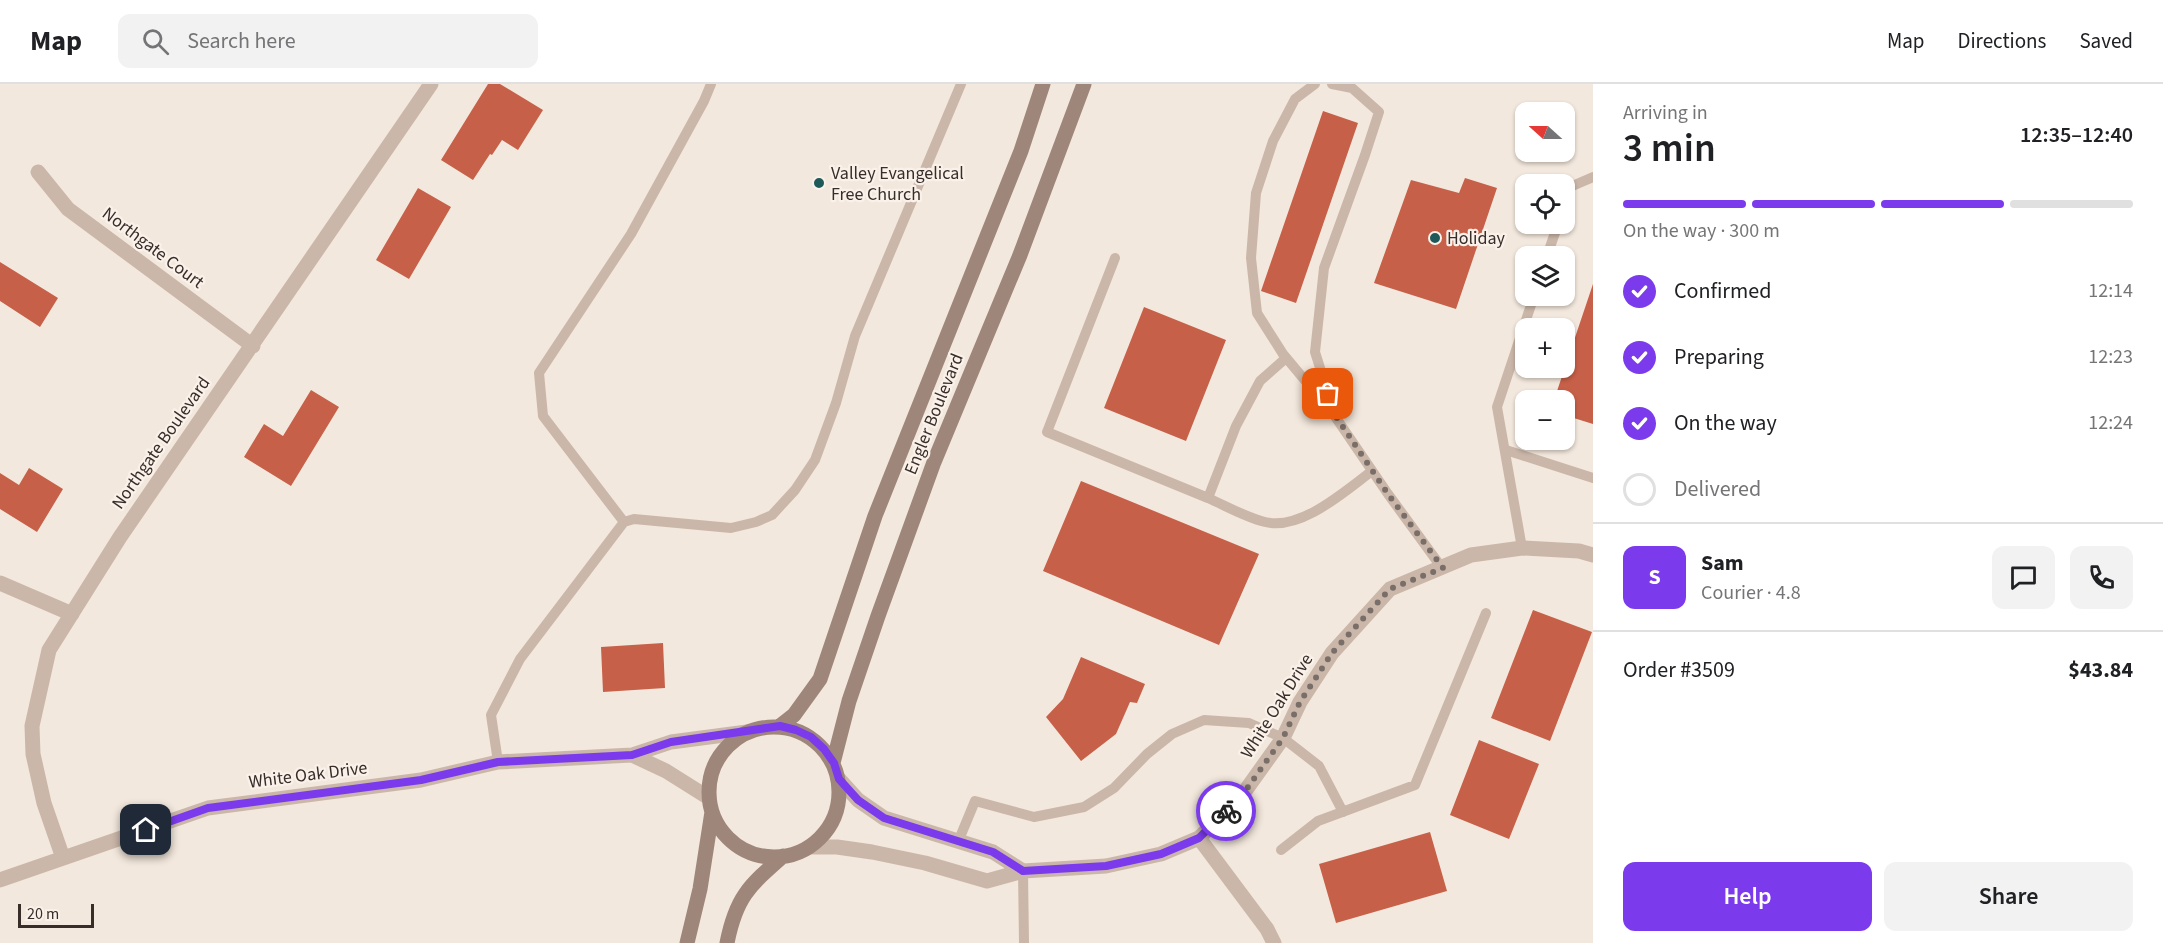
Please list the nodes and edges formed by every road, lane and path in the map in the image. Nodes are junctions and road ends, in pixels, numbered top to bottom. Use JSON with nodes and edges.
{"nodes":[{"id":1,"x":431,"y":84,"type":"edge"},
{"id":2,"x":711,"y":84,"type":"edge"},
{"id":3,"x":961,"y":84,"type":"edge"},
{"id":4,"x":1043,"y":84,"type":"edge"},
{"id":5,"x":1084,"y":84,"type":"edge"},
{"id":6,"x":1315,"y":84,"type":"edge"},
{"id":7,"x":1332,"y":84,"type":"edge"},
{"id":8,"x":38,"y":172,"type":"dead end"},
{"id":9,"x":1593,"y":177,"type":"edge"},
{"id":10,"x":1575,"y":185,"type":"edge"},
{"id":11,"x":1115,"y":258,"type":"dead end"},
{"id":12,"x":1531,"y":306,"type":"edge"},
{"id":13,"x":253,"y":346,"type":"junction"},
{"id":14,"x":1287,"y":358,"type":"junction"},
{"id":15,"x":1335,"y":415,"type":"junction"},
{"id":16,"x":1506,"y":450,"type":"junction"},
{"id":17,"x":1372,"y":471,"type":"junction"},
{"id":18,"x":1593,"y":478,"type":"edge"},
{"id":19,"x":1208,"y":498,"type":"junction"},
{"id":20,"x":624,"y":522,"type":"junction"},
{"id":21,"x":1522,"y":549,"type":"junction"},
{"id":22,"x":1593,"y":555,"type":"edge"},
{"id":23,"x":1443,"y":568,"type":"junction"},
{"id":24,"x":0,"y":583,"type":"edge"},
{"id":25,"x":1486,"y":613,"type":"dead end"},
{"id":26,"x":72,"y":614,"type":"junction"},
{"id":27,"x":780,"y":726,"type":"junction"},
{"id":28,"x":747,"y":732,"type":"junction"},
{"id":29,"x":1283,"y":738,"type":"junction"},
{"id":30,"x":632,"y":755,"type":"junction"},
{"id":31,"x":498,"y":762,"type":"junction"},
{"id":32,"x":834,"y":763,"type":"junction"},
{"id":33,"x":839,"y":779,"type":"junction"},
{"id":34,"x":711,"y":805,"type":"junction"},
{"id":35,"x":1342,"y":812,"type":"junction"},
{"id":36,"x":1199,"y":838,"type":"junction"},
{"id":37,"x":958,"y":842,"type":"junction"},
{"id":38,"x":809,"y":847,"type":"junction"},
{"id":39,"x":1281,"y":850,"type":"dead end"},
{"id":40,"x":783,"y":856,"type":"junction"},
{"id":41,"x":63,"y":858,"type":"junction"},
{"id":42,"x":1023,"y":871,"type":"junction"},
{"id":43,"x":0,"y":880,"type":"edge"},
{"id":44,"x":687,"y":943,"type":"edge"},
{"id":45,"x":727,"y":943,"type":"edge"},
{"id":46,"x":1024,"y":943,"type":"edge"},
{"id":47,"x":1274,"y":943,"type":"edge"}],
"edges":[{"from":1,"to":13,"type":"street","name":"Northgate Boulevard"},
{"from":2,"to":20,"type":"lane"},
{"from":3,"to":20,"type":"lane"},
{"from":4,"to":27,"type":"main road","name":"Engler Boulevard"},
{"from":5,"to":32,"type":"main road","name":"Engler Boulevard"},
{"from":6,"to":14,"type":"lane"},
{"from":7,"to":15,"type":"lane"},
{"from":8,"to":13,"type":"street","name":"Northgate Court"},
{"from":9,"to":10,"type":"lane"},
{"from":11,"to":19,"type":"lane"},
{"from":12,"to":16,"type":"lane"},
{"from":13,"to":26,"type":"street","name":"Northgate Boulevard"},
{"from":14,"to":15,"type":"lane"},
{"from":14,"to":19,"type":"lane"},
{"from":15,"to":17,"type":"lane"},
{"from":16,"to":18,"type":"lane"},
{"from":16,"to":21,"type":"lane"},
{"from":17,"to":19,"type":"lane"},
{"from":17,"to":23,"type":"lane"},
{"from":20,"to":31,"type":"lane"},
{"from":21,"to":22,"type":"street","name":"White Oak Drive"},
{"from":21,"to":23,"type":"street","name":"White Oak Drive"},
{"from":23,"to":29,"type":"street","name":"White Oak Drive"},
{"from":24,"to":26,"type":"street"},
{"from":25,"to":35,"type":"lane"},
{"from":26,"to":41,"type":"street","name":"Northgate Boulevard"},
{"from":27,"to":28,"type":"main road"},
{"from":27,"to":32,"type":"main road"},
{"from":28,"to":30,"type":"street","name":"White Oak Drive"},
{"from":28,"to":34,"type":"main road"},
{"from":29,"to":35,"type":"lane"},
{"from":29,"to":36,"type":"street","name":"White Oak Drive"},
{"from":29,"to":37,"type":"lane"},
{"from":30,"to":31,"type":"street","name":"White Oak Drive"},
{"from":30,"to":34,"type":"street","name":"White Oak Drive"},
{"from":31,"to":41,"type":"street","name":"White Oak Drive"},
{"from":32,"to":33,"type":"main road"},
{"from":33,"to":37,"type":"street"},
{"from":33,"to":38,"type":"main road"},
{"from":34,"to":40,"type":"main road"},
{"from":34,"to":44,"type":"main road"},
{"from":35,"to":39,"type":"lane"},
{"from":36,"to":42,"type":"street","name":"White Oak Drive"},
{"from":36,"to":47,"type":"street"},
{"from":37,"to":42,"type":"street"},
{"from":38,"to":40,"type":"main road"},
{"from":38,"to":42,"type":"street","name":"White Oak Drive"},
{"from":40,"to":45,"type":"main road"},
{"from":41,"to":43,"type":"street","name":"White Oak Drive"},
{"from":42,"to":46,"type":"lane"}]}
